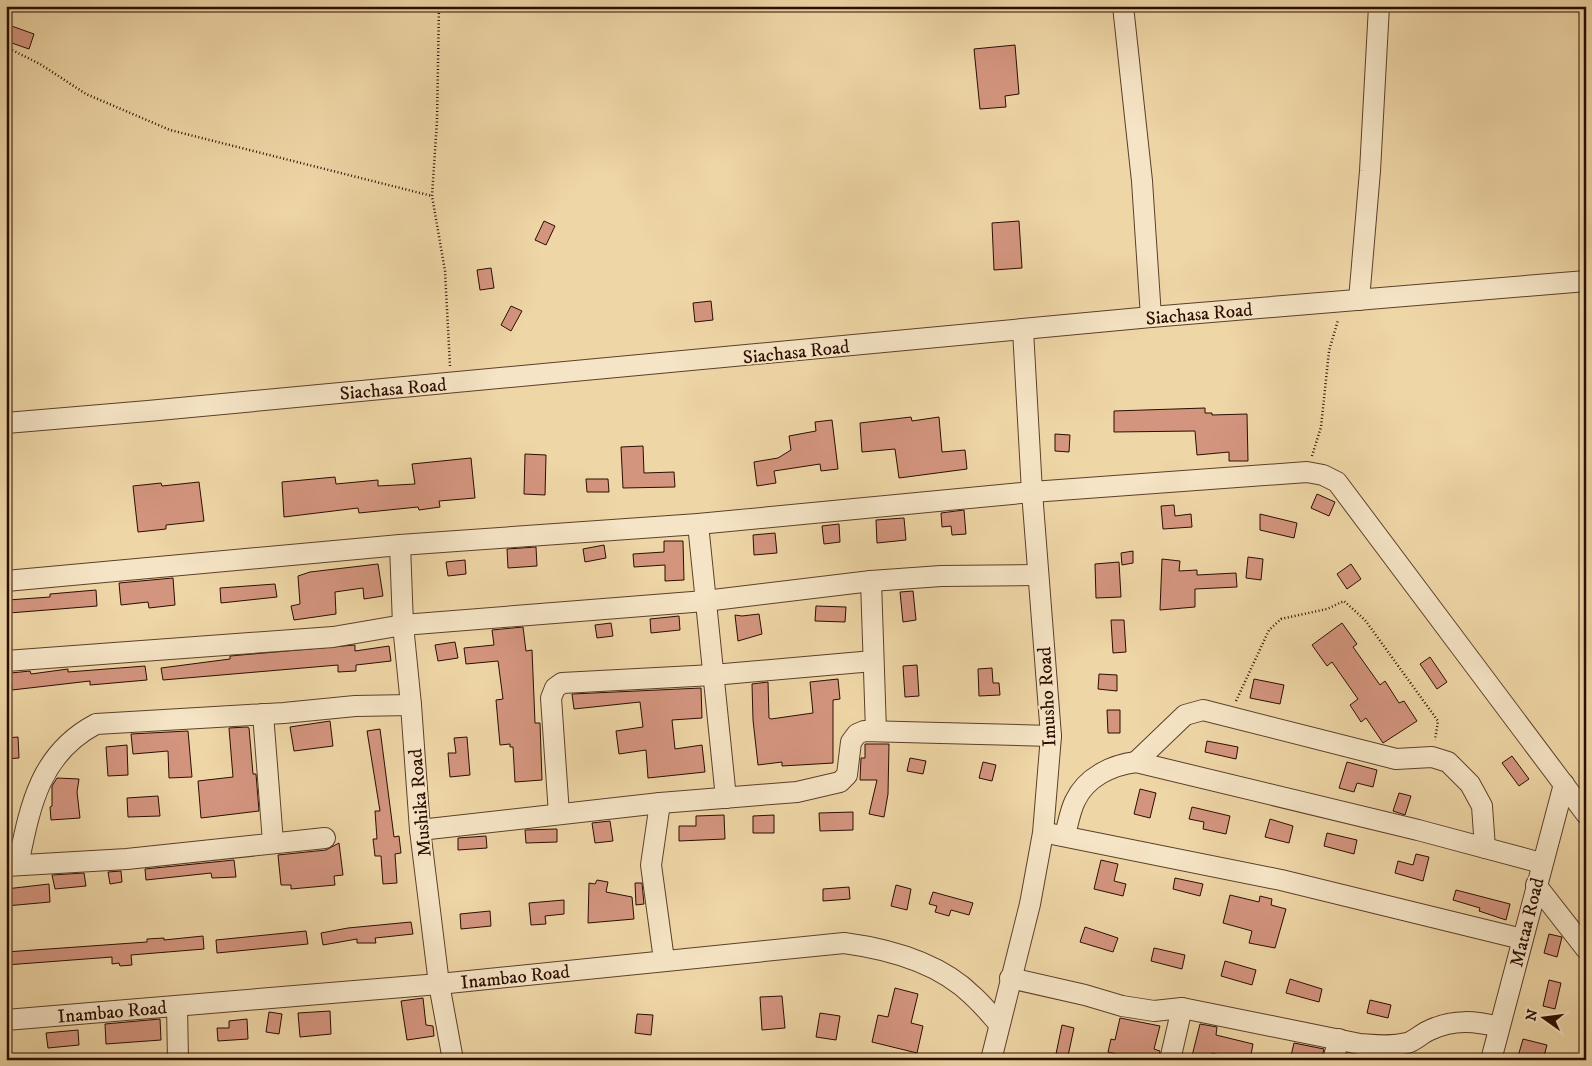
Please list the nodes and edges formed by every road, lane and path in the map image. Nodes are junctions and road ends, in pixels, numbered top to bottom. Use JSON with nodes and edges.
{"nodes":[{"id":1,"x":440,"y":6,"type":"edge"},
{"id":2,"x":1123,"y":6,"type":"edge"},
{"id":3,"x":1379,"y":6,"type":"edge"},
{"id":4,"x":6,"y":48,"type":"edge"},
{"id":5,"x":432,"y":196,"type":"junction"},
{"id":6,"x":1586,"y":281,"type":"edge"},
{"id":7,"x":1350,"y":301,"type":"junction"},
{"id":8,"x":1151,"y":317,"type":"junction"},
{"id":9,"x":1023,"y":330,"type":"junction"},
{"id":10,"x":451,"y":382,"type":"junction"},
{"id":11,"x":6,"y":422,"type":"edge"},
{"id":12,"x":1307,"y":472,"type":"junction"},
{"id":13,"x":1032,"y":492,"type":"junction"},
{"id":14,"x":698,"y":524,"type":"junction"},
{"id":15,"x":400,"y":544,"type":"junction"},
{"id":16,"x":1038,"y":575,"type":"junction"},
{"id":17,"x":6,"y":581,"type":"edge"},
{"id":18,"x":871,"y":581,"type":"junction"},
{"id":19,"x":705,"y":601,"type":"junction"},
{"id":20,"x":403,"y":625,"type":"junction"},
{"id":21,"x":6,"y":661,"type":"edge"},
{"id":22,"x":873,"y":661,"type":"junction"},
{"id":23,"x":713,"y":675,"type":"junction"},
{"id":24,"x":412,"y":705,"type":"junction"},
{"id":25,"x":263,"y":714,"type":"junction"},
{"id":26,"x":1229,"y":716,"type":"junction"},
{"id":27,"x":876,"y":730,"type":"junction"},
{"id":28,"x":1051,"y":736,"type":"junction"},
{"id":29,"x":1432,"y":756,"type":"junction"},
{"id":30,"x":1136,"y":762,"type":"junction"},
{"id":31,"x":1564,"y":784,"type":"junction"},
{"id":32,"x":726,"y":798,"type":"junction"},
{"id":33,"x":660,"y":803,"type":"junction"},
{"id":34,"x":559,"y":814,"type":"junction"},
{"id":35,"x":1586,"y":814,"type":"edge"},
{"id":36,"x":420,"y":830,"type":"junction"},
{"id":37,"x":1043,"y":833,"type":"junction"},
{"id":38,"x":1065,"y":835,"type":"junction"},
{"id":39,"x":325,"y":838,"type":"dead end"},
{"id":40,"x":273,"y":842,"type":"junction"},
{"id":41,"x":1485,"y":848,"type":"junction"},
{"id":42,"x":1541,"y":863,"type":"junction"},
{"id":43,"x":12,"y":865,"type":"edge"},
{"id":44,"x":1536,"y":885,"type":"junction"},
{"id":45,"x":1522,"y":938,"type":"junction"},
{"id":46,"x":1586,"y":949,"type":"edge"},
{"id":47,"x":664,"y":960,"type":"junction"},
{"id":48,"x":1010,"y":978,"type":"junction"},
{"id":49,"x":439,"y":984,"type":"junction"},
{"id":50,"x":177,"y":1006,"type":"junction"},
{"id":51,"x":1182,"y":1008,"type":"junction"},
{"id":52,"x":6,"y":1020,"type":"edge"},
{"id":53,"x":999,"y":1024,"type":"junction"},
{"id":54,"x":1499,"y":1027,"type":"junction"},
{"id":55,"x":1339,"y":1039,"type":"junction"},
{"id":56,"x":178,"y":1060,"type":"edge"},
{"id":57,"x":453,"y":1060,"type":"edge"},
{"id":58,"x":991,"y":1060,"type":"edge"},
{"id":59,"x":1170,"y":1060,"type":"edge"},
{"id":60,"x":1333,"y":1060,"type":"edge"},
{"id":61,"x":1491,"y":1060,"type":"edge"}],
"edges":[{"from":1,"to":5,"type":"path"},
{"from":2,"to":8,"type":"street"},
{"from":3,"to":7,"type":"street"},
{"from":4,"to":5,"type":"path"},
{"from":5,"to":10,"type":"path"},
{"from":6,"to":7,"type":"street","name":"Siachasa Road"},
{"from":7,"to":8,"type":"street","name":"Siachasa Road"},
{"from":7,"to":12,"type":"path"},
{"from":8,"to":9,"type":"street","name":"Siachasa Road"},
{"from":9,"to":10,"type":"street","name":"Siachasa Road"},
{"from":9,"to":13,"type":"street","name":"Imusho Road"},
{"from":10,"to":11,"type":"street","name":"Siachasa Road"},
{"from":12,"to":13,"type":"street"},
{"from":12,"to":31,"type":"street"},
{"from":13,"to":14,"type":"street"},
{"from":13,"to":16,"type":"street","name":"Imusho Road"},
{"from":14,"to":15,"type":"street"},
{"from":14,"to":19,"type":"street"},
{"from":15,"to":17,"type":"street"},
{"from":15,"to":20,"type":"street","name":"Mushika Road"},
{"from":16,"to":18,"type":"street"},
{"from":16,"to":28,"type":"street","name":"Imusho Road"},
{"from":18,"to":19,"type":"street"},
{"from":18,"to":22,"type":"street"},
{"from":19,"to":20,"type":"street"},
{"from":19,"to":23,"type":"street"},
{"from":20,"to":21,"type":"street"},
{"from":20,"to":24,"type":"street","name":"Mushika Road"},
{"from":22,"to":23,"type":"street"},
{"from":22,"to":27,"type":"street"},
{"from":23,"to":32,"type":"street"},
{"from":23,"to":34,"type":"street"},
{"from":24,"to":25,"type":"street"},
{"from":24,"to":36,"type":"street","name":"Mushika Road"},
{"from":25,"to":40,"type":"street"},
{"from":25,"to":43,"type":"street"},
{"from":26,"to":29,"type":"street"},
{"from":26,"to":29,"type":"path"},
{"from":26,"to":30,"type":"street"},
{"from":27,"to":28,"type":"street"},
{"from":27,"to":32,"type":"street"},
{"from":28,"to":37,"type":"street","name":"Imusho Road"},
{"from":29,"to":41,"type":"street"},
{"from":30,"to":38,"type":"street"},
{"from":30,"to":41,"type":"street"},
{"from":31,"to":35,"type":"street"},
{"from":31,"to":42,"type":"street","name":"Mataa Road"},
{"from":32,"to":33,"type":"street"},
{"from":33,"to":34,"type":"street"},
{"from":33,"to":47,"type":"street"},
{"from":34,"to":36,"type":"street"},
{"from":36,"to":49,"type":"street","name":"Mushika Road"},
{"from":37,"to":38,"type":"street"},
{"from":37,"to":48,"type":"street","name":"Imusho Road"},
{"from":38,"to":45,"type":"street"},
{"from":39,"to":40,"type":"street"},
{"from":40,"to":43,"type":"street"},
{"from":41,"to":42,"type":"street"},
{"from":42,"to":44,"type":"street","name":"Mataa Road"},
{"from":44,"to":45,"type":"street","name":"Mataa Road"},
{"from":44,"to":46,"type":"street"},
{"from":45,"to":54,"type":"street","name":"Mataa Road"},
{"from":47,"to":49,"type":"street","name":"Inambao Road"},
{"from":47,"to":53,"type":"street","name":"Inambao Road"},
{"from":48,"to":51,"type":"street"},
{"from":48,"to":53,"type":"street","name":"Imusho Road"},
{"from":49,"to":50,"type":"street","name":"Inambao Road"},
{"from":49,"to":57,"type":"street","name":"Mushika Road"},
{"from":50,"to":52,"type":"street","name":"Inambao Road"},
{"from":50,"to":56,"type":"street"},
{"from":51,"to":55,"type":"street"},
{"from":51,"to":59,"type":"street"},
{"from":53,"to":58,"type":"street","name":"Imusho Road"},
{"from":54,"to":55,"type":"street"},
{"from":54,"to":61,"type":"street","name":"Mataa Road"},
{"from":55,"to":60,"type":"street"}]}
